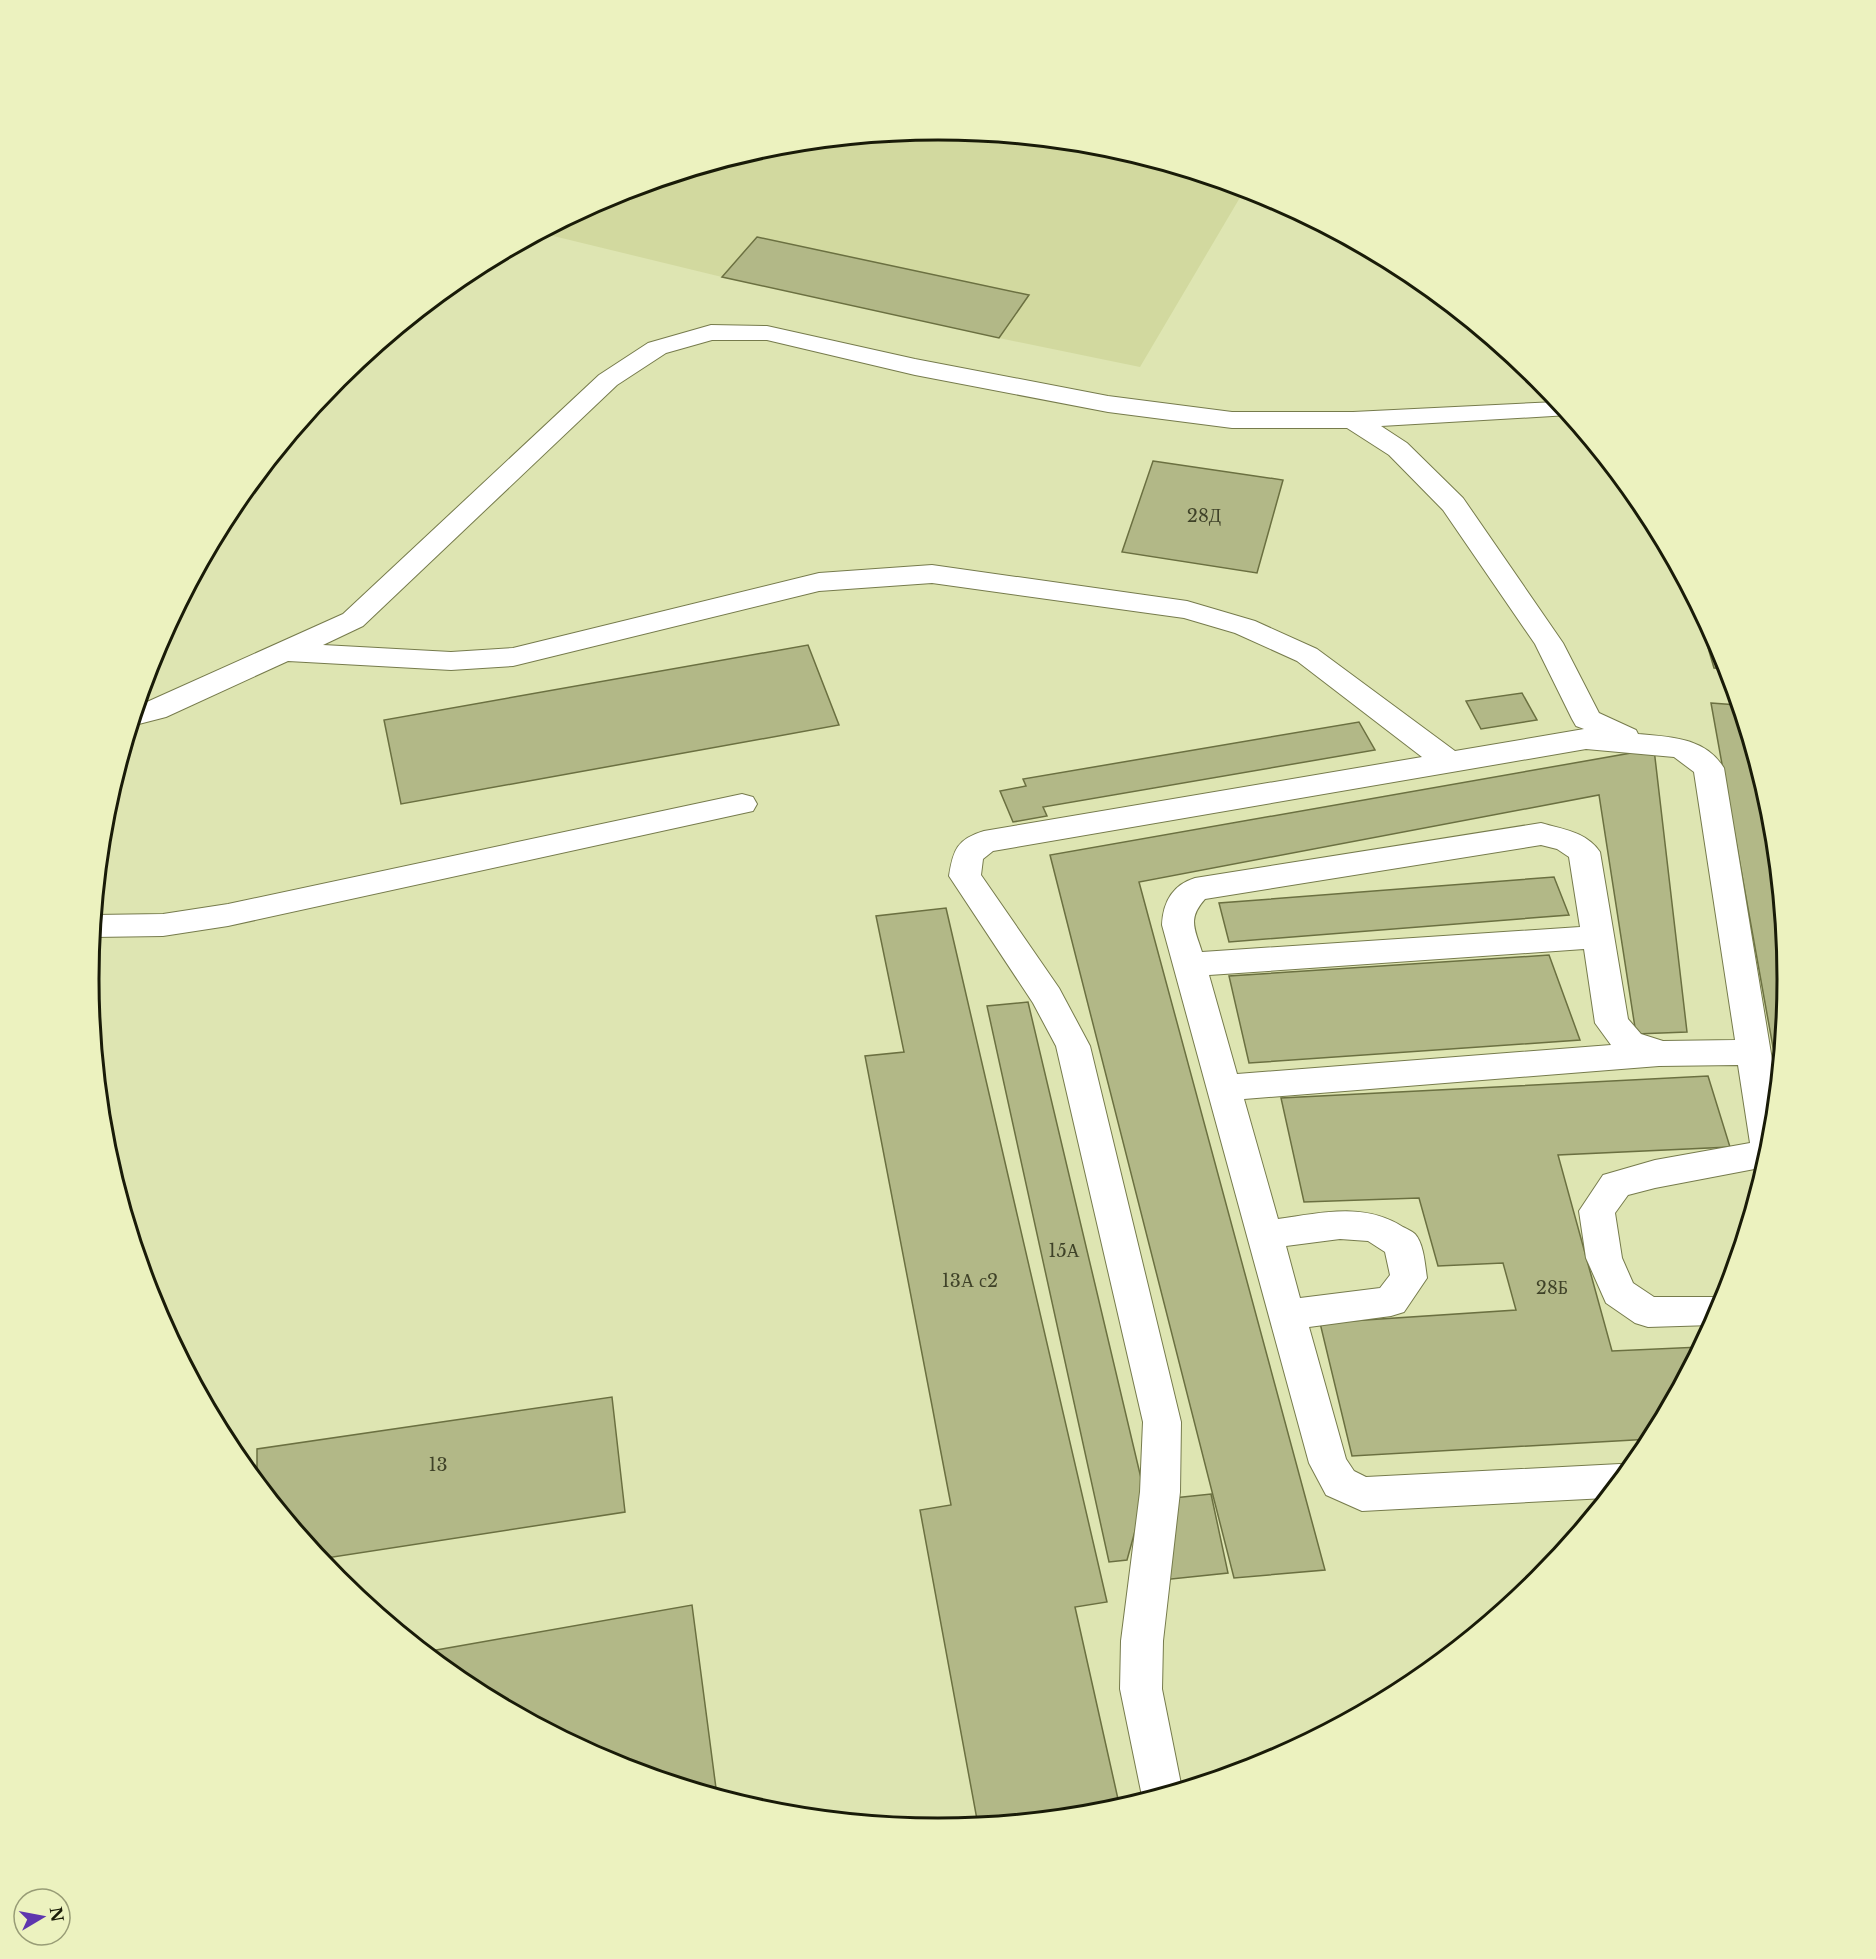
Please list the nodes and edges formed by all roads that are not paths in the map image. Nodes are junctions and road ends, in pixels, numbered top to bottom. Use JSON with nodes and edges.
{"nodes":[{"id":1,"x":1553,"y":410,"type":"edge"},
{"id":2,"x":1353,"y":420,"type":"junction"},
{"id":3,"x":284,"y":651,"type":"junction"},
{"id":4,"x":143,"y":714,"type":"edge"},
{"id":5,"x":1641,"y":744,"type":"junction"},
{"id":6,"x":1449,"y":762,"type":"junction"},
{"id":7,"x":742,"y":804,"type":"dead end"},
{"id":8,"x":101,"y":926,"type":"edge"},
{"id":9,"x":1597,"y":937,"type":"junction"},
{"id":10,"x":1190,"y":965,"type":"junction"},
{"id":11,"x":1754,"y":1052,"type":"junction"},
{"id":12,"x":1662,"y":1054,"type":"junction"},
{"id":13,"x":1224,"y":1088,"type":"junction"},
{"id":14,"x":1764,"y":1122,"type":"edge"},
{"id":15,"x":1758,"y":1154,"type":"edge"},
{"id":16,"x":1265,"y":1235,"type":"junction"},
{"id":17,"x":1709,"y":1310,"type":"edge"},
{"id":18,"x":1286,"y":1315,"type":"junction"},
{"id":19,"x":1610,"y":1481,"type":"edge"},
{"id":20,"x":1161,"y":1788,"type":"edge"}],
"edges":[{"from":1,"to":2,"type":"street"},
{"from":2,"to":3,"type":"street"},
{"from":2,"to":5,"type":"street"},
{"from":3,"to":4,"type":"street"},
{"from":3,"to":6,"type":"street"},
{"from":5,"to":6,"type":"street"},
{"from":5,"to":11,"type":"street"},
{"from":6,"to":20,"type":"street"},
{"from":7,"to":8,"type":"street"},
{"from":9,"to":10,"type":"street"},
{"from":9,"to":10,"type":"street"},
{"from":9,"to":12,"type":"street"},
{"from":10,"to":13,"type":"street"},
{"from":11,"to":12,"type":"street"},
{"from":11,"to":14,"type":"street"},
{"from":12,"to":13,"type":"street"},
{"from":13,"to":16,"type":"street"},
{"from":15,"to":17,"type":"street"},
{"from":16,"to":18,"type":"street"},
{"from":16,"to":18,"type":"street"},
{"from":18,"to":19,"type":"street"}]}
